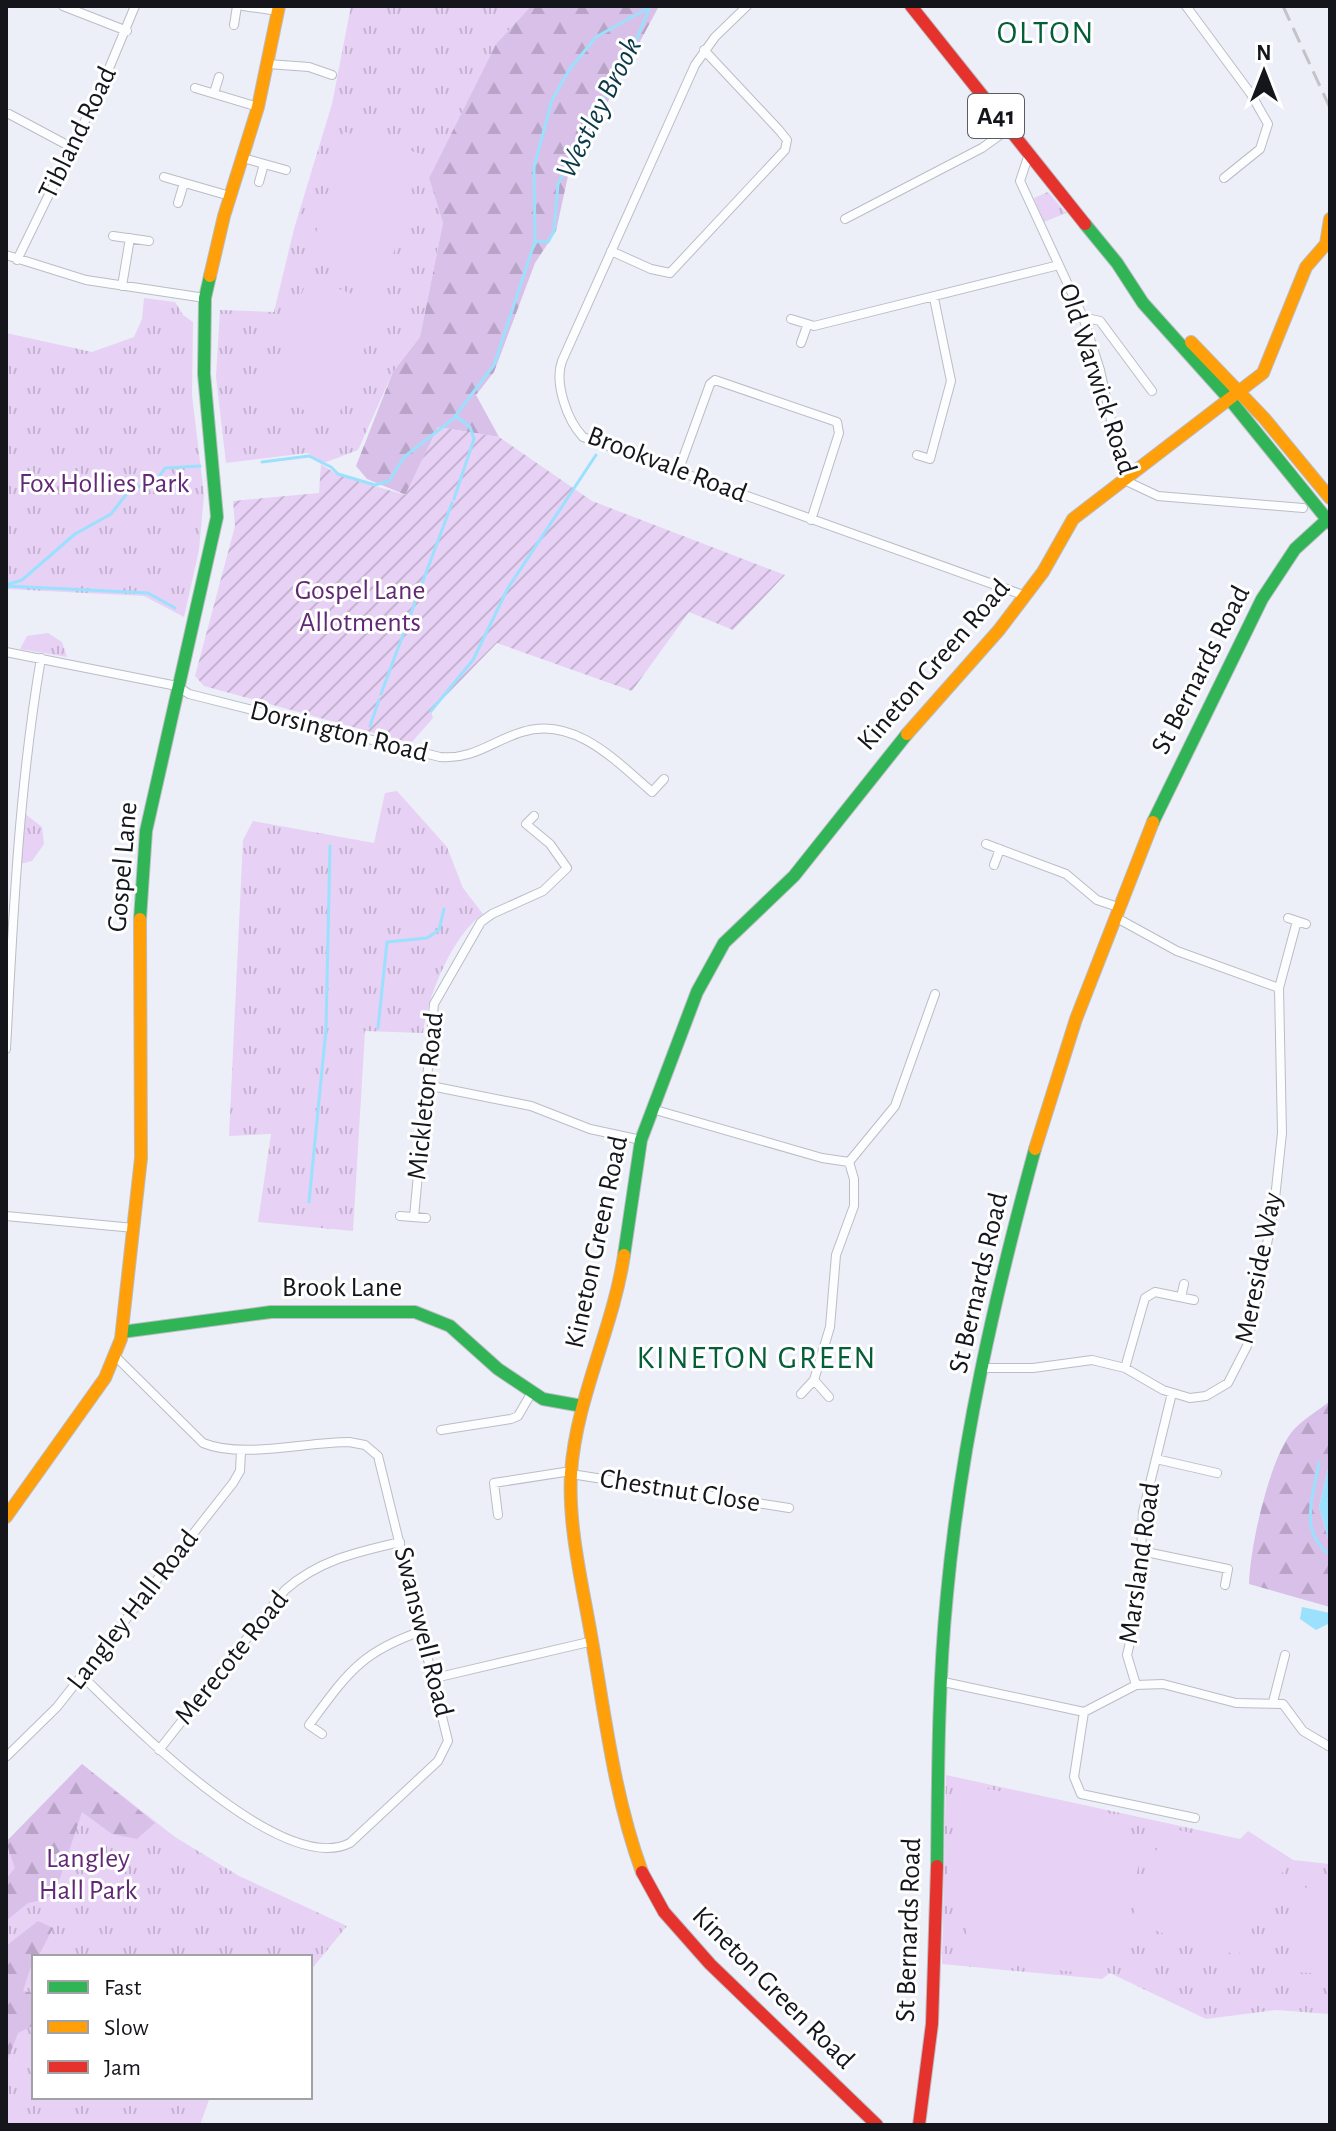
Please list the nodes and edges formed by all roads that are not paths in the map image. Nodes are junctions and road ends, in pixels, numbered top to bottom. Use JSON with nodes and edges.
{"nodes":[{"id":1,"x":63,"y":6,"type":"edge"},
{"id":2,"x":135,"y":6,"type":"edge"},
{"id":3,"x":240,"y":6,"type":"edge"},
{"id":4,"x":747,"y":6,"type":"edge"},
{"id":5,"x":911,"y":6,"type":"edge"},
{"id":6,"x":1186,"y":6,"type":"edge"},
{"id":7,"x":278,"y":9,"type":"edge"},
{"id":8,"x":234,"y":25,"type":"dead end"},
{"id":9,"x":127,"y":31,"type":"junction"},
{"id":10,"x":704,"y":50,"type":"junction"},
{"id":11,"x":268,"y":64,"type":"junction"},
{"id":12,"x":332,"y":75,"type":"dead end"},
{"id":13,"x":219,"y":77,"type":"dead end"},
{"id":14,"x":195,"y":88,"type":"dead end"},
{"id":15,"x":214,"y":93,"type":"junction"},
{"id":16,"x":258,"y":107,"type":"junction"},
{"id":17,"x":9,"y":114,"type":"dead end"},
{"id":18,"x":1007,"y":130,"type":"junction"},
{"id":19,"x":69,"y":146,"type":"junction"},
{"id":20,"x":1028,"y":156,"type":"junction"},
{"id":21,"x":243,"y":158,"type":"junction"},
{"id":22,"x":264,"y":164,"type":"junction"},
{"id":23,"x":286,"y":170,"type":"dead end"},
{"id":24,"x":164,"y":177,"type":"dead end"},
{"id":25,"x":1224,"y":178,"type":"dead end"},
{"id":26,"x":259,"y":182,"type":"dead end"},
{"id":27,"x":184,"y":183,"type":"junction"},
{"id":28,"x":230,"y":196,"type":"junction"},
{"id":29,"x":178,"y":203,"type":"dead end"},
{"id":30,"x":845,"y":219,"type":"dead end"},
{"id":31,"x":1330,"y":219,"type":"edge"},
{"id":32,"x":113,"y":236,"type":"dead end"},
{"id":33,"x":130,"y":238,"type":"junction"},
{"id":34,"x":149,"y":241,"type":"dead end"},
{"id":35,"x":1328,"y":246,"type":"edge"},
{"id":36,"x":611,"y":251,"type":"junction"},
{"id":37,"x":6,"y":255,"type":"edge"},
{"id":38,"x":17,"y":260,"type":"junction"},
{"id":39,"x":1059,"y":265,"type":"junction"},
{"id":40,"x":122,"y":286,"type":"junction"},
{"id":41,"x":205,"y":298,"type":"junction"},
{"id":42,"x":934,"y":298,"type":"junction"},
{"id":43,"x":1083,"y":317,"type":"junction"},
{"id":44,"x":791,"y":319,"type":"dead end"},
{"id":45,"x":807,"y":326,"type":"junction"},
{"id":46,"x":801,"y":343,"type":"dead end"},
{"id":47,"x":1152,"y":391,"type":"dead end"},
{"id":48,"x":1236,"y":397,"type":"junction"},
{"id":49,"x":917,"y":455,"type":"dead end"},
{"id":50,"x":678,"y":472,"type":"junction"},
{"id":51,"x":1124,"y":480,"type":"junction"},
{"id":52,"x":1330,"y":498,"type":"edge"},
{"id":53,"x":1303,"y":508,"type":"dead end"},
{"id":54,"x":811,"y":520,"type":"junction"},
{"id":55,"x":1329,"y":520,"type":"edge"},
{"id":56,"x":1026,"y":596,"type":"junction"},
{"id":57,"x":6,"y":652,"type":"edge"},
{"id":58,"x":41,"y":658,"type":"junction"},
{"id":59,"x":177,"y":686,"type":"junction"},
{"id":60,"x":664,"y":779,"type":"dead end"},
{"id":61,"x":534,"y":816,"type":"dead end"},
{"id":62,"x":6,"y":840,"type":"edge"},
{"id":63,"x":17,"y":840,"type":"junction"},
{"id":64,"x":986,"y":844,"type":"dead end"},
{"id":65,"x":1000,"y":849,"type":"junction"},
{"id":66,"x":994,"y":865,"type":"dead end"},
{"id":67,"x":1116,"y":912,"type":"junction"},
{"id":68,"x":1297,"y":921,"type":"dead end"},
{"id":69,"x":1279,"y":988,"type":"junction"},
{"id":70,"x":935,"y":994,"type":"dead end"},
{"id":71,"x":6,"y":1049,"type":"edge"},
{"id":72,"x":426,"y":1085,"type":"junction"},
{"id":73,"x":652,"y":1109,"type":"junction"},
{"id":74,"x":641,"y":1140,"type":"junction"},
{"id":75,"x":849,"y":1162,"type":"junction"},
{"id":76,"x":6,"y":1216,"type":"edge"},
{"id":77,"x":400,"y":1216,"type":"dead end"},
{"id":78,"x":414,"y":1217,"type":"junction"},
{"id":79,"x":426,"y":1218,"type":"dead end"},
{"id":80,"x":134,"y":1228,"type":"junction"},
{"id":81,"x":1184,"y":1284,"type":"dead end"},
{"id":82,"x":1181,"y":1297,"type":"junction"},
{"id":83,"x":1194,"y":1300,"type":"dead end"},
{"id":84,"x":122,"y":1332,"type":"junction"},
{"id":85,"x":114,"y":1355,"type":"junction"},
{"id":86,"x":982,"y":1368,"type":"junction"},
{"id":87,"x":1125,"y":1368,"type":"junction"},
{"id":88,"x":814,"y":1380,"type":"junction"},
{"id":89,"x":532,"y":1392,"type":"junction"},
{"id":90,"x":1172,"y":1393,"type":"junction"},
{"id":91,"x":801,"y":1394,"type":"dead end"},
{"id":92,"x":829,"y":1397,"type":"dead end"},
{"id":93,"x":582,"y":1406,"type":"junction"},
{"id":94,"x":441,"y":1430,"type":"dead end"},
{"id":95,"x":241,"y":1451,"type":"junction"},
{"id":96,"x":1156,"y":1459,"type":"junction"},
{"id":97,"x":571,"y":1473,"type":"junction"},
{"id":98,"x":1217,"y":1473,"type":"dead end"},
{"id":99,"x":789,"y":1508,"type":"dead end"},
{"id":100,"x":498,"y":1515,"type":"dead end"},
{"id":101,"x":6,"y":1517,"type":"edge"},
{"id":102,"x":400,"y":1542,"type":"junction"},
{"id":103,"x":1141,"y":1551,"type":"junction"},
{"id":104,"x":1225,"y":1585,"type":"dead end"},
{"id":105,"x":422,"y":1631,"type":"junction"},
{"id":106,"x":593,"y":1641,"type":"junction"},
{"id":107,"x":1285,"y":1655,"type":"dead end"},
{"id":108,"x":82,"y":1676,"type":"junction"},
{"id":109,"x":435,"y":1678,"type":"junction"},
{"id":110,"x":939,"y":1681,"type":"junction"},
{"id":111,"x":1136,"y":1685,"type":"junction"},
{"id":112,"x":1273,"y":1702,"type":"junction"},
{"id":113,"x":1084,"y":1712,"type":"junction"},
{"id":114,"x":322,"y":1734,"type":"dead end"},
{"id":115,"x":1330,"y":1747,"type":"edge"},
{"id":116,"x":159,"y":1750,"type":"junction"},
{"id":117,"x":6,"y":1757,"type":"edge"},
{"id":118,"x":1195,"y":1818,"type":"dead end"},
{"id":119,"x":877,"y":2125,"type":"edge"},
{"id":120,"x":919,"y":2125,"type":"edge"}],
"edges":[{"from":1,"to":9,"type":"street"},
{"from":2,"to":9,"type":"street","name":"Tibland Road"},
{"from":3,"to":7,"type":"street","name":"Gospel Lane"},
{"from":3,"to":8,"type":"street","name":"Gospel Lane"},
{"from":4,"to":10,"type":"street","name":"Brookvale Road"},
{"from":5,"to":18,"type":"main road","number":"A41"},
{"from":6,"to":25,"type":"street"},
{"from":7,"to":11,"type":"main road","name":"Gospel Lane"},
{"from":9,"to":19,"type":"street","name":"Tibland Road"},
{"from":10,"to":36,"type":"street","name":"Brookvale Road"},
{"from":10,"to":36,"type":"street"},
{"from":11,"to":12,"type":"street"},
{"from":11,"to":16,"type":"main road","name":"Gospel Lane"},
{"from":13,"to":15,"type":"street"},
{"from":14,"to":15,"type":"street"},
{"from":15,"to":16,"type":"street"},
{"from":16,"to":21,"type":"main road","name":"Gospel Lane"},
{"from":17,"to":19,"type":"street"},
{"from":18,"to":20,"type":"main road","number":"A41"},
{"from":18,"to":30,"type":"street"},
{"from":19,"to":38,"type":"street","name":"Tibland Road"},
{"from":20,"to":39,"type":"street","name":"Old Warwick Road"},
{"from":20,"to":48,"type":"main road","number":"A41"},
{"from":21,"to":22,"type":"street"},
{"from":21,"to":28,"type":"main road","name":"Gospel Lane"},
{"from":22,"to":23,"type":"street"},
{"from":22,"to":26,"type":"street"},
{"from":24,"to":27,"type":"street"},
{"from":27,"to":28,"type":"street"},
{"from":27,"to":29,"type":"street"},
{"from":28,"to":41,"type":"main road","name":"Gospel Lane"},
{"from":31,"to":35,"type":"main road"},
{"from":32,"to":33,"type":"street"},
{"from":33,"to":34,"type":"street"},
{"from":33,"to":40,"type":"street"},
{"from":35,"to":48,"type":"main road","name":"Kineton Green Road"},
{"from":36,"to":50,"type":"street","name":"Brookvale Road"},
{"from":37,"to":38,"type":"street"},
{"from":38,"to":40,"type":"street"},
{"from":39,"to":42,"type":"street"},
{"from":39,"to":43,"type":"street","name":"Old Warwick Road"},
{"from":40,"to":41,"type":"street"},
{"from":41,"to":59,"type":"main road","name":"Gospel Lane"},
{"from":42,"to":45,"type":"street"},
{"from":42,"to":49,"type":"street"},
{"from":43,"to":47,"type":"street"},
{"from":43,"to":51,"type":"street","name":"Old Warwick Road"},
{"from":44,"to":45,"type":"street"},
{"from":45,"to":46,"type":"street"},
{"from":48,"to":51,"type":"main road","name":"Kineton Green Road"},
{"from":48,"to":52,"type":"main road","number":"A41"},
{"from":48,"to":55,"type":"main road","number":"A41"},
{"from":50,"to":54,"type":"street","name":"Brookvale Road"},
{"from":50,"to":54,"type":"street"},
{"from":51,"to":53,"type":"street","name":"Old Warwick Road"},
{"from":51,"to":56,"type":"main road","name":"Kineton Green Road"},
{"from":54,"to":56,"type":"street","name":"Brookvale Road"},
{"from":55,"to":67,"type":"main road","name":"St Bernards Road"},
{"from":56,"to":73,"type":"main road","name":"Kineton Green Road"},
{"from":57,"to":58,"type":"street"},
{"from":58,"to":59,"type":"street"},
{"from":58,"to":63,"type":"street"},
{"from":59,"to":60,"type":"street","name":"Dorsington Road"},
{"from":59,"to":80,"type":"main road","name":"Gospel Lane"},
{"from":61,"to":72,"type":"street","name":"Mickleton Road"},
{"from":62,"to":63,"type":"street"},
{"from":63,"to":71,"type":"street"},
{"from":64,"to":65,"type":"street"},
{"from":65,"to":66,"type":"street"},
{"from":65,"to":67,"type":"street"},
{"from":67,"to":69,"type":"street"},
{"from":67,"to":86,"type":"main road","name":"St Bernards Road"},
{"from":68,"to":69,"type":"street","name":"Mereside Way"},
{"from":69,"to":90,"type":"street","name":"Mereside Way"},
{"from":70,"to":75,"type":"street"},
{"from":72,"to":74,"type":"street"},
{"from":72,"to":78,"type":"street","name":"Mickleton Road"},
{"from":73,"to":74,"type":"main road","name":"Kineton Green Road"},
{"from":73,"to":75,"type":"street"},
{"from":74,"to":93,"type":"main road","name":"Kineton Green Road"},
{"from":75,"to":88,"type":"street"},
{"from":76,"to":80,"type":"street"},
{"from":77,"to":78,"type":"street","name":"Mickleton Road"},
{"from":78,"to":79,"type":"street","name":"Mickleton Road"},
{"from":80,"to":84,"type":"main road","name":"Gospel Lane"},
{"from":81,"to":82,"type":"street"},
{"from":82,"to":83,"type":"street"},
{"from":82,"to":87,"type":"street"},
{"from":84,"to":85,"type":"main road","name":"Gospel Lane"},
{"from":84,"to":89,"type":"main road","name":"Brook Lane"},
{"from":85,"to":95,"type":"street","name":"Swanswell Road"},
{"from":85,"to":101,"type":"main road","name":"Gospel Lane"},
{"from":86,"to":87,"type":"street","name":"Mereside Way"},
{"from":86,"to":110,"type":"main road","name":"St Bernards Road"},
{"from":87,"to":90,"type":"street","name":"Mereside Way"},
{"from":88,"to":91,"type":"street"},
{"from":88,"to":92,"type":"street"},
{"from":89,"to":93,"type":"main road","name":"Brook Lane"},
{"from":89,"to":94,"type":"street"},
{"from":90,"to":96,"type":"street","name":"Marsland Road"},
{"from":93,"to":97,"type":"main road","name":"Kineton Green Road"},
{"from":95,"to":102,"type":"street","name":"Swanswell Road"},
{"from":95,"to":108,"type":"street","name":"Langley Hall Road"},
{"from":96,"to":98,"type":"street"},
{"from":96,"to":103,"type":"street","name":"Marsland Road"},
{"from":97,"to":99,"type":"street","name":"Chestnut Close"},
{"from":97,"to":100,"type":"street","name":"Chestnut Close"},
{"from":97,"to":106,"type":"main road","name":"Kineton Green Road"},
{"from":102,"to":105,"type":"street","name":"Swanswell Road"},
{"from":102,"to":116,"type":"street","name":"Merecote Road"},
{"from":103,"to":104,"type":"street"},
{"from":103,"to":111,"type":"street","name":"Marsland Road"},
{"from":105,"to":109,"type":"street","name":"Swanswell Road"},
{"from":105,"to":114,"type":"street"},
{"from":106,"to":109,"type":"street"},
{"from":106,"to":119,"type":"main road","name":"Kineton Green Road"},
{"from":107,"to":112,"type":"street"},
{"from":108,"to":116,"type":"street","name":"Swanswell Road"},
{"from":108,"to":117,"type":"street","name":"Langley Hall Road"},
{"from":109,"to":116,"type":"street","name":"Swanswell Road"},
{"from":110,"to":113,"type":"street"},
{"from":110,"to":120,"type":"main road","name":"St Bernards Road"},
{"from":111,"to":112,"type":"street"},
{"from":111,"to":113,"type":"street"},
{"from":112,"to":115,"type":"street"},
{"from":113,"to":118,"type":"street"}]}
